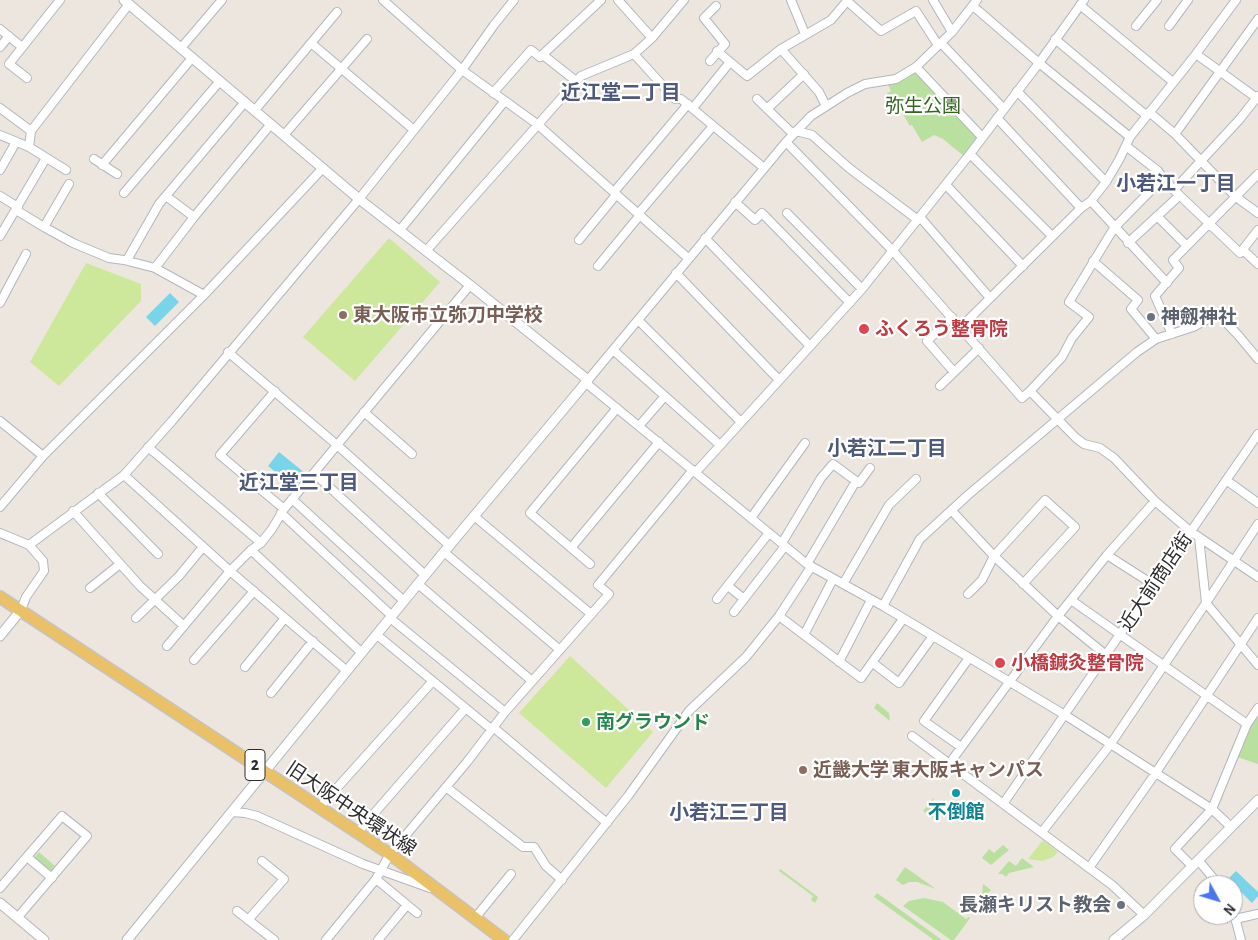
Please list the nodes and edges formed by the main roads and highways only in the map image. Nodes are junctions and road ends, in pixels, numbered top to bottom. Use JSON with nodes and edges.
{"nodes":[{"id":1,"x":0,"y":597,"type":"edge"},
{"id":2,"x":504,"y":940,"type":"edge"}],
"edges":[{"from":1,"to":2,"type":"main road","name":"旧大阪中央環状線","number":"2"}]}
